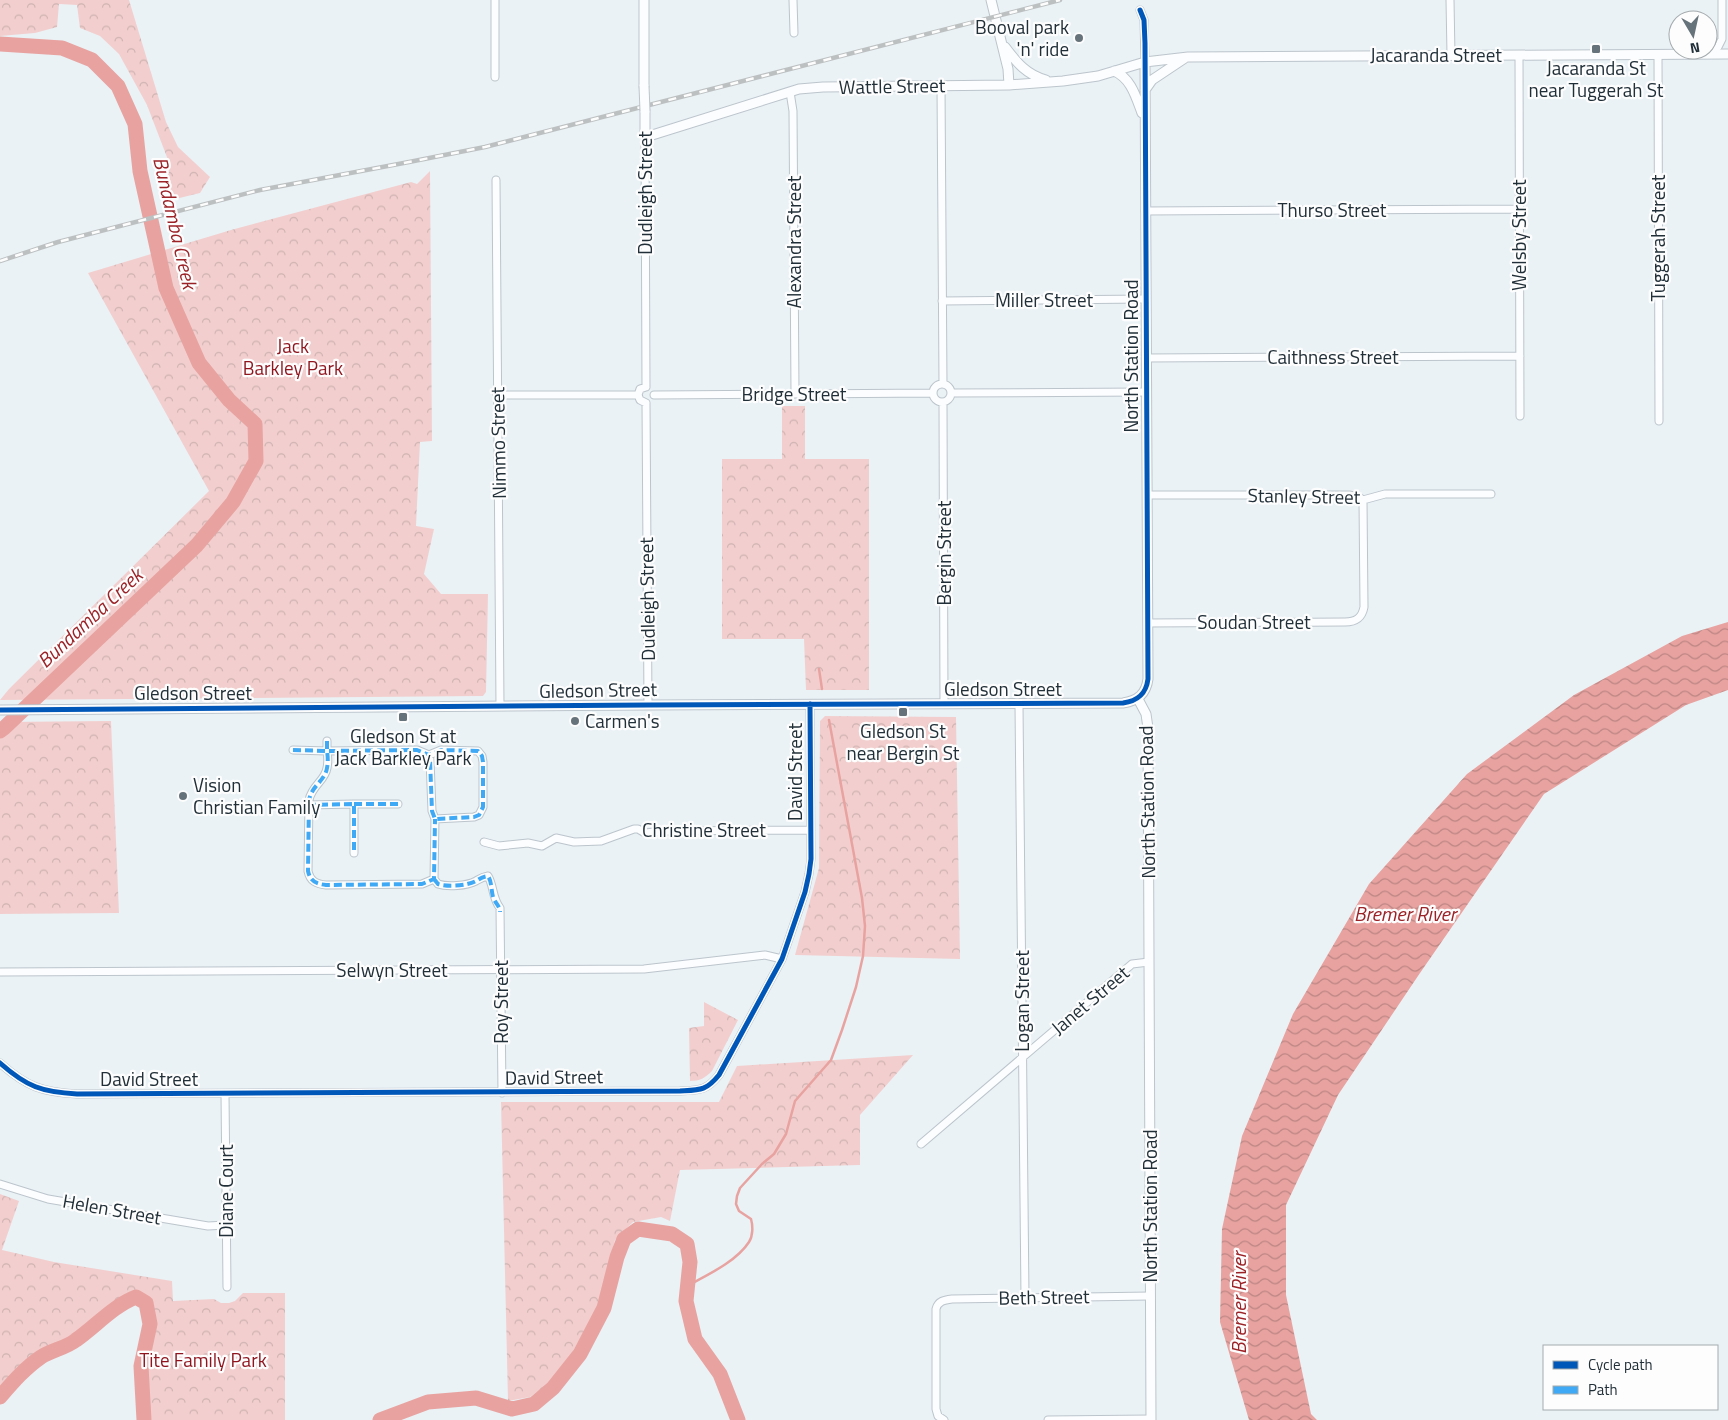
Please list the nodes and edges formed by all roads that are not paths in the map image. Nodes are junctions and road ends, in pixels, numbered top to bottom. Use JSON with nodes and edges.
{"nodes":[{"id":1,"x":495,"y":0,"type":"edge"},
{"id":2,"x":644,"y":0,"type":"edge"},
{"id":3,"x":794,"y":0,"type":"edge"},
{"id":4,"x":991,"y":0,"type":"edge"},
{"id":5,"x":1450,"y":0,"type":"edge"},
{"id":6,"x":1722,"y":0,"type":"edge"},
{"id":7,"x":1140,"y":10,"type":"dead end"},
{"id":8,"x":794,"y":33,"type":"dead end"},
{"id":9,"x":1003,"y":45,"type":"junction"},
{"id":10,"x":1718,"y":47,"type":"edge"},
{"id":11,"x":1658,"y":54,"type":"junction"},
{"id":12,"x":1668,"y":54,"type":"edge"},
{"id":13,"x":1450,"y":55,"type":"junction"},
{"id":14,"x":1519,"y":55,"type":"junction"},
{"id":15,"x":1188,"y":56,"type":"junction"},
{"id":16,"x":1145,"y":62,"type":"junction"},
{"id":17,"x":1114,"y":71,"type":"junction"},
{"id":18,"x":495,"y":77,"type":"dead end"},
{"id":19,"x":1052,"y":82,"type":"junction"},
{"id":20,"x":1009,"y":85,"type":"junction"},
{"id":21,"x":941,"y":86,"type":"junction"},
{"id":22,"x":1145,"y":90,"type":"junction"},
{"id":23,"x":790,"y":92,"type":"junction"},
{"id":24,"x":1144,"y":120,"type":"junction"},
{"id":25,"x":645,"y":136,"type":"junction"},
{"id":26,"x":496,"y":180,"type":"dead end"},
{"id":27,"x":1519,"y":210,"type":"junction"},
{"id":28,"x":1145,"y":212,"type":"junction"},
{"id":29,"x":1146,"y":299,"type":"junction"},
{"id":30,"x":942,"y":301,"type":"junction"},
{"id":31,"x":1520,"y":356,"type":"junction"},
{"id":32,"x":1146,"y":358,"type":"junction"},
{"id":33,"x":943,"y":384,"type":"junction"},
{"id":34,"x":646,"y":387,"type":"junction"},
{"id":35,"x":1146,"y":392,"type":"junction"},
{"id":36,"x":795,"y":393,"type":"junction"},
{"id":37,"x":933,"y":393,"type":"junction"},
{"id":38,"x":951,"y":393,"type":"junction"},
{"id":39,"x":498,"y":395,"type":"junction"},
{"id":40,"x":638,"y":395,"type":"junction"},
{"id":41,"x":654,"y":395,"type":"junction"},
{"id":42,"x":646,"y":402,"type":"junction"},
{"id":43,"x":942,"y":402,"type":"junction"},
{"id":44,"x":1520,"y":416,"type":"dead end"},
{"id":45,"x":1659,"y":421,"type":"dead end"},
{"id":46,"x":1491,"y":494,"type":"dead end"},
{"id":47,"x":1147,"y":495,"type":"junction"},
{"id":48,"x":1363,"y":500,"type":"junction"},
{"id":49,"x":1148,"y":623,"type":"junction"},
{"id":50,"x":1138,"y":699,"type":"junction"},
{"id":51,"x":810,"y":704,"type":"junction"},
{"id":52,"x":944,"y":704,"type":"junction"},
{"id":53,"x":648,"y":705,"type":"junction"},
{"id":54,"x":1019,"y":705,"type":"junction"},
{"id":55,"x":500,"y":706,"type":"junction"},
{"id":56,"x":1,"y":710,"type":"edge"},
{"id":57,"x":327,"y":741,"type":"dead end"},
{"id":58,"x":292,"y":750,"type":"dead end"},
{"id":59,"x":327,"y":751,"type":"junction"},
{"id":60,"x":429,"y":755,"type":"junction"},
{"id":61,"x":354,"y":804,"type":"junction"},
{"id":62,"x":398,"y":804,"type":"dead end"},
{"id":63,"x":308,"y":805,"type":"junction"},
{"id":64,"x":435,"y":819,"type":"junction"},
{"id":65,"x":811,"y":830,"type":"junction"},
{"id":66,"x":484,"y":842,"type":"dead end"},
{"id":67,"x":354,"y":853,"type":"dead end"},
{"id":68,"x":434,"y":879,"type":"junction"},
{"id":69,"x":782,"y":959,"type":"junction"},
{"id":70,"x":1148,"y":962,"type":"junction"},
{"id":71,"x":501,"y":969,"type":"junction"},
{"id":72,"x":0,"y":972,"type":"edge"},
{"id":73,"x":1022,"y":1057,"type":"junction"},
{"id":74,"x":0,"y":1063,"type":"edge"},
{"id":75,"x":502,"y":1093,"type":"junction"},
{"id":76,"x":225,"y":1094,"type":"junction"},
{"id":77,"x":921,"y":1144,"type":"dead end"},
{"id":78,"x":0,"y":1184,"type":"edge"},
{"id":79,"x":226,"y":1225,"type":"junction"},
{"id":80,"x":227,"y":1287,"type":"dead end"},
{"id":81,"x":1150,"y":1296,"type":"junction"},
{"id":82,"x":1025,"y":1298,"type":"junction"},
{"id":83,"x":942,"y":1419,"type":"edge"},
{"id":84,"x":1151,"y":1419,"type":"edge"},
{"id":85,"x":1048,"y":1420,"type":"edge"}],
"edges":[{"from":1,"to":18,"type":"street"},
{"from":2,"to":25,"type":"street","name":"Dudleigh Street","bridge":true},
{"from":3,"to":8,"type":"street"},
{"from":4,"to":9,"type":"street"},
{"from":5,"to":13,"type":"street"},
{"from":6,"to":10,"type":"street"},
{"from":7,"to":16,"type":"street","name":"North Station Road"},
{"from":9,"to":19,"type":"street"},
{"from":9,"to":20,"type":"street"},
{"from":11,"to":12,"type":"street","name":"Jacaranda Street"},
{"from":11,"to":14,"type":"street","name":"Jacaranda Street"},
{"from":11,"to":45,"type":"street","name":"Tuggerah Street"},
{"from":13,"to":14,"type":"street","name":"Jacaranda Street"},
{"from":13,"to":15,"type":"street","name":"Jacaranda Street"},
{"from":14,"to":27,"type":"street","name":"Welsby Street"},
{"from":15,"to":16,"type":"street","name":"Jacaranda Street"},
{"from":15,"to":22,"type":"street"},
{"from":16,"to":17,"type":"street","name":"Wattle Street"},
{"from":16,"to":22,"type":"street","name":"North Station Road"},
{"from":17,"to":19,"type":"street","name":"Wattle Street"},
{"from":17,"to":24,"type":"street"},
{"from":19,"to":20,"type":"street","name":"Wattle Street"},
{"from":20,"to":21,"type":"street","name":"Wattle Street"},
{"from":21,"to":23,"type":"street","name":"Wattle Street"},
{"from":21,"to":30,"type":"street"},
{"from":22,"to":24,"type":"street","name":"North Station Road"},
{"from":23,"to":25,"type":"street","name":"Wattle Street"},
{"from":23,"to":36,"type":"street","name":"Alexandra Street"},
{"from":24,"to":28,"type":"street","name":"North Station Road"},
{"from":25,"to":34,"type":"street","name":"Dudleigh Street"},
{"from":26,"to":39,"type":"street","name":"Nimmo Street"},
{"from":27,"to":28,"type":"street","name":"Thurso Street"},
{"from":27,"to":31,"type":"street","name":"Welsby Street"},
{"from":28,"to":29,"type":"street","name":"North Station Road"},
{"from":29,"to":30,"type":"street","name":"Miller Street"},
{"from":29,"to":32,"type":"street","name":"North Station Road"},
{"from":30,"to":33,"type":"street"},
{"from":31,"to":32,"type":"street","name":"Caithness Street"},
{"from":31,"to":44,"type":"street","name":"Welsby Street"},
{"from":32,"to":35,"type":"street","name":"North Station Road"},
{"from":33,"to":37,"type":"street"},
{"from":33,"to":38,"type":"street"},
{"from":34,"to":40,"type":"street"},
{"from":34,"to":41,"type":"street"},
{"from":35,"to":38,"type":"street"},
{"from":35,"to":47,"type":"street","name":"North Station Road"},
{"from":36,"to":37,"type":"street","name":"Bridge Street"},
{"from":36,"to":41,"type":"street","name":"Bridge Street"},
{"from":37,"to":43,"type":"street"},
{"from":38,"to":43,"type":"street"},
{"from":39,"to":40,"type":"street"},
{"from":39,"to":55,"type":"street","name":"Nimmo Street"},
{"from":40,"to":42,"type":"street"},
{"from":41,"to":42,"type":"street"},
{"from":42,"to":53,"type":"street","name":"Dudleigh Street"},
{"from":43,"to":52,"type":"street","name":"Bergin Street"},
{"from":46,"to":48,"type":"street","name":"Stanley Street"},
{"from":47,"to":48,"type":"street","name":"Stanley Street"},
{"from":47,"to":49,"type":"street","name":"North Station Road"},
{"from":48,"to":49,"type":"street","name":"Soudan Street"},
{"from":49,"to":50,"type":"street","name":"North Station Road"},
{"from":50,"to":54,"type":"street","name":"Gledson Street"},
{"from":50,"to":70,"type":"street","name":"North Station Road"},
{"from":51,"to":52,"type":"street","name":"Gledson Street"},
{"from":51,"to":53,"type":"street","name":"Gledson Street"},
{"from":51,"to":65,"type":"street","name":"David Street"},
{"from":52,"to":54,"type":"street","name":"Gledson Street"},
{"from":53,"to":55,"type":"street","name":"Gledson Street"},
{"from":54,"to":73,"type":"street","name":"Logan Street"},
{"from":55,"to":56,"type":"street","name":"Gledson Street"},
{"from":57,"to":59,"type":"street"},
{"from":58,"to":59,"type":"street"},
{"from":59,"to":60,"type":"street"},
{"from":59,"to":63,"type":"street"},
{"from":60,"to":64,"type":"street"},
{"from":60,"to":64,"type":"street"},
{"from":61,"to":62,"type":"street"},
{"from":61,"to":63,"type":"street"},
{"from":61,"to":67,"type":"street"},
{"from":63,"to":68,"type":"street"},
{"from":64,"to":68,"type":"street"},
{"from":65,"to":66,"type":"street","name":"Christine Street"},
{"from":65,"to":69,"type":"street","name":"David Street"},
{"from":68,"to":71,"type":"street","name":"Roy Street"},
{"from":69,"to":71,"type":"street","name":"Selwyn Street"},
{"from":69,"to":75,"type":"street","name":"David Street"},
{"from":70,"to":73,"type":"street","name":"Janet Street"},
{"from":70,"to":81,"type":"street","name":"North Station Road"},
{"from":71,"to":72,"type":"street","name":"Selwyn Street"},
{"from":71,"to":75,"type":"street","name":"Roy Street"},
{"from":73,"to":77,"type":"street","name":"Janet Street"},
{"from":73,"to":82,"type":"street","name":"Logan Street"},
{"from":74,"to":76,"type":"street","name":"David Street"},
{"from":75,"to":76,"type":"street","name":"David Street"},
{"from":76,"to":79,"type":"street","name":"Diane Court"},
{"from":78,"to":79,"type":"street","name":"Helen Street"},
{"from":79,"to":80,"type":"street","name":"Diane Court"},
{"from":81,"to":82,"type":"street","name":"Beth Street"},
{"from":81,"to":84,"type":"street","name":"North Station Road"},
{"from":82,"to":83,"type":"street","name":"Beth Street"},
{"from":84,"to":85,"type":"street"}]}
